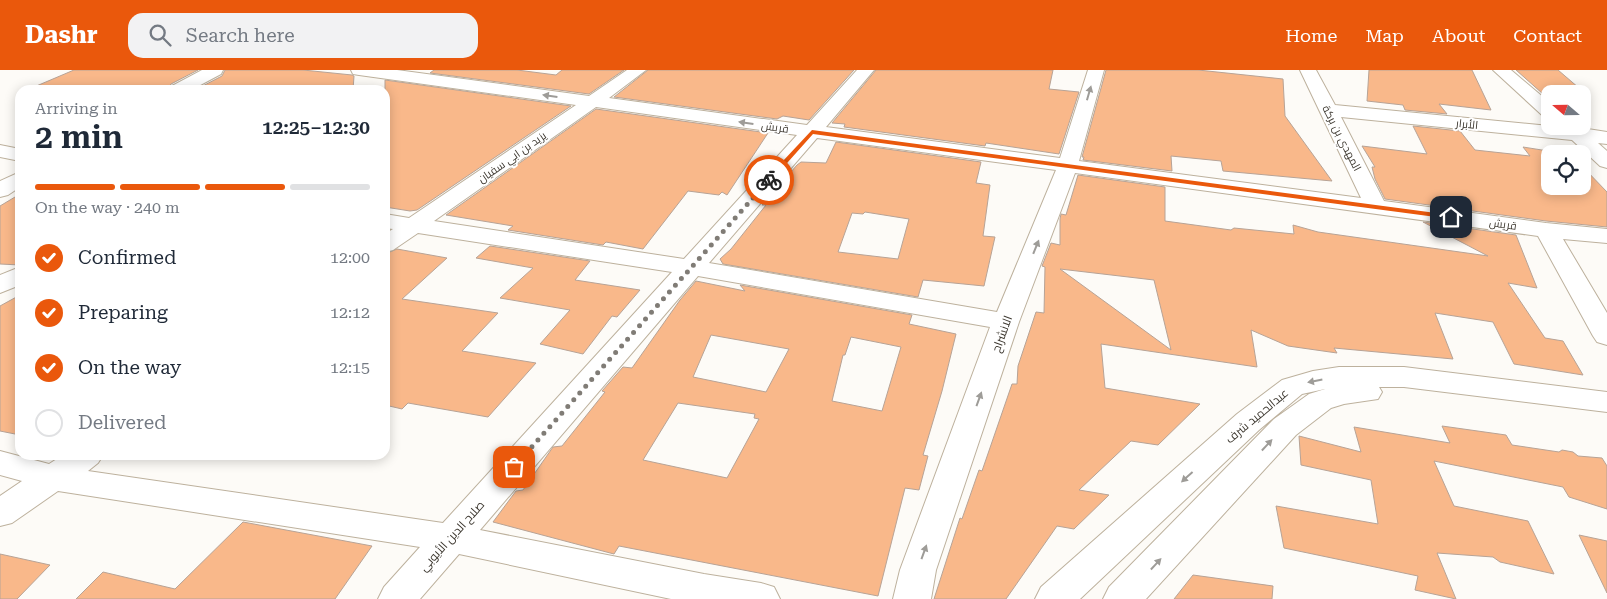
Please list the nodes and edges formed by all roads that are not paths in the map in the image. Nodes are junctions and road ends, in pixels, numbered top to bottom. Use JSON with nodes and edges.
{"nodes":[{"id":1,"x":215,"y":70,"type":"edge"},
{"id":2,"x":359,"y":70,"type":"edge"},
{"id":3,"x":638,"y":70,"type":"edge"},
{"id":4,"x":866,"y":70,"type":"edge"},
{"id":5,"x":1096,"y":70,"type":"edge"},
{"id":6,"x":1308,"y":70,"type":"edge"},
{"id":7,"x":1501,"y":70,"type":"edge"},
{"id":8,"x":409,"y":73,"type":"edge"},
{"id":9,"x":187,"y":85,"type":"edge"},
{"id":10,"x":386,"y":85,"type":"edge"},
{"id":11,"x":592,"y":102,"type":"junction"},
{"id":12,"x":1541,"y":104,"type":"edge"},
{"id":13,"x":1327,"y":110,"type":"junction"},
{"id":14,"x":1541,"y":128,"type":"edge"},
{"id":15,"x":812,"y":132,"type":"junction"},
{"id":16,"x":1577,"y":135,"type":"edge"},
{"id":17,"x":1591,"y":135,"type":"edge"},
{"id":18,"x":1607,"y":138,"type":"edge"},
{"id":19,"x":0,"y":151,"type":"edge"},
{"id":20,"x":15,"y":154,"type":"edge"},
{"id":21,"x":1607,"y":162,"type":"edge"},
{"id":22,"x":1068,"y":165,"type":"junction"},
{"id":23,"x":15,"y":181,"type":"edge"},
{"id":24,"x":0,"y":190,"type":"edge"},
{"id":25,"x":1376,"y":207,"type":"junction"},
{"id":26,"x":390,"y":222,"type":"edge"},
{"id":27,"x":412,"y":226,"type":"junction"},
{"id":28,"x":1546,"y":230,"type":"junction"},
{"id":29,"x":1607,"y":236,"type":"edge"},
{"id":30,"x":390,"y":241,"type":"edge"},
{"id":31,"x":691,"y":267,"type":"junction"},
{"id":32,"x":15,"y":278,"type":"edge"},
{"id":33,"x":0,"y":285,"type":"edge"},
{"id":34,"x":1006,"y":322,"type":"junction"},
{"id":35,"x":1607,"y":336,"type":"edge"},
{"id":36,"x":1607,"y":402,"type":"edge"},
{"id":37,"x":1607,"y":416,"type":"edge"},
{"id":38,"x":79,"y":460,"type":"edge"},
{"id":39,"x":0,"y":463,"type":"edge"},
{"id":40,"x":54,"y":478,"type":"junction"},
{"id":41,"x":0,"y":513,"type":"edge"},
{"id":42,"x":451,"y":538,"type":"junction"},
{"id":43,"x":396,"y":599,"type":"edge"},
{"id":44,"x":761,"y":599,"type":"edge"},
{"id":45,"x":912,"y":599,"type":"edge"},
{"id":46,"x":1054,"y":599,"type":"edge"},
{"id":47,"x":1122,"y":599,"type":"edge"}],
"edges":[{"from":1,"to":9,"type":"street"},
{"from":2,"to":8,"type":"street","name":"قريش"},
{"from":3,"to":11,"type":"street","name":"يزيد بن ابي سفيان"},
{"from":4,"to":15,"type":"street","name":"صلاح الدين الأيوبي"},
{"from":22,"to":5,"type":"street","name":"الانشراح","one_way":true},
{"from":6,"to":13,"type":"street","name":"المهدي بن بركة"},
{"from":7,"to":12,"type":"street"},
{"from":8,"to":10,"type":"street"},
{"from":11,"to":8,"type":"street","name":"قريش","one_way":true},
{"from":15,"to":11,"type":"street","name":"قريش","one_way":true},
{"from":11,"to":27,"type":"street","name":"يزيد بن ابي سفيان"},
{"from":13,"to":14,"type":"street","name":"الأبرار"},
{"from":13,"to":25,"type":"street","name":"المهدي بن بركة"},
{"from":15,"to":22,"type":"street","name":"قريش"},
{"from":15,"to":31,"type":"street","name":"صلاح الدين الأيوبي"},
{"from":16,"to":21,"type":"street"},
{"from":17,"to":18,"type":"street","name":"الأبرار"},
{"from":19,"to":20,"type":"street"},
{"from":22,"to":25,"type":"street","name":"قريش"},
{"from":34,"to":22,"type":"street","name":"الانشراح","one_way":true},
{"from":23,"to":24,"type":"street"},
{"from":25,"to":28,"type":"street","name":"قريش"},
{"from":26,"to":27,"type":"street"},
{"from":27,"to":30,"type":"street","name":"يزيد بن ابي سفيان"},
{"from":27,"to":31,"type":"street"},
{"from":28,"to":29,"type":"street","name":"قريش"},
{"from":28,"to":35,"type":"street"},
{"from":31,"to":34,"type":"street"},
{"from":31,"to":42,"type":"street","name":"صلاح الدين الأيوبي"},
{"from":32,"to":33,"type":"street"},
{"from":45,"to":34,"type":"street","name":"الانشراح","one_way":true},
{"from":36,"to":46,"type":"street","name":"عبدالحميد شرف","one_way":true},
{"from":47,"to":37,"type":"street","one_way":true},
{"from":38,"to":40,"type":"street"},
{"from":39,"to":40,"type":"street"},
{"from":40,"to":41,"type":"street"},
{"from":40,"to":42,"type":"street"},
{"from":42,"to":43,"type":"street","name":"صلاح الدين الأيوبي"},
{"from":42,"to":44,"type":"street"}]}
